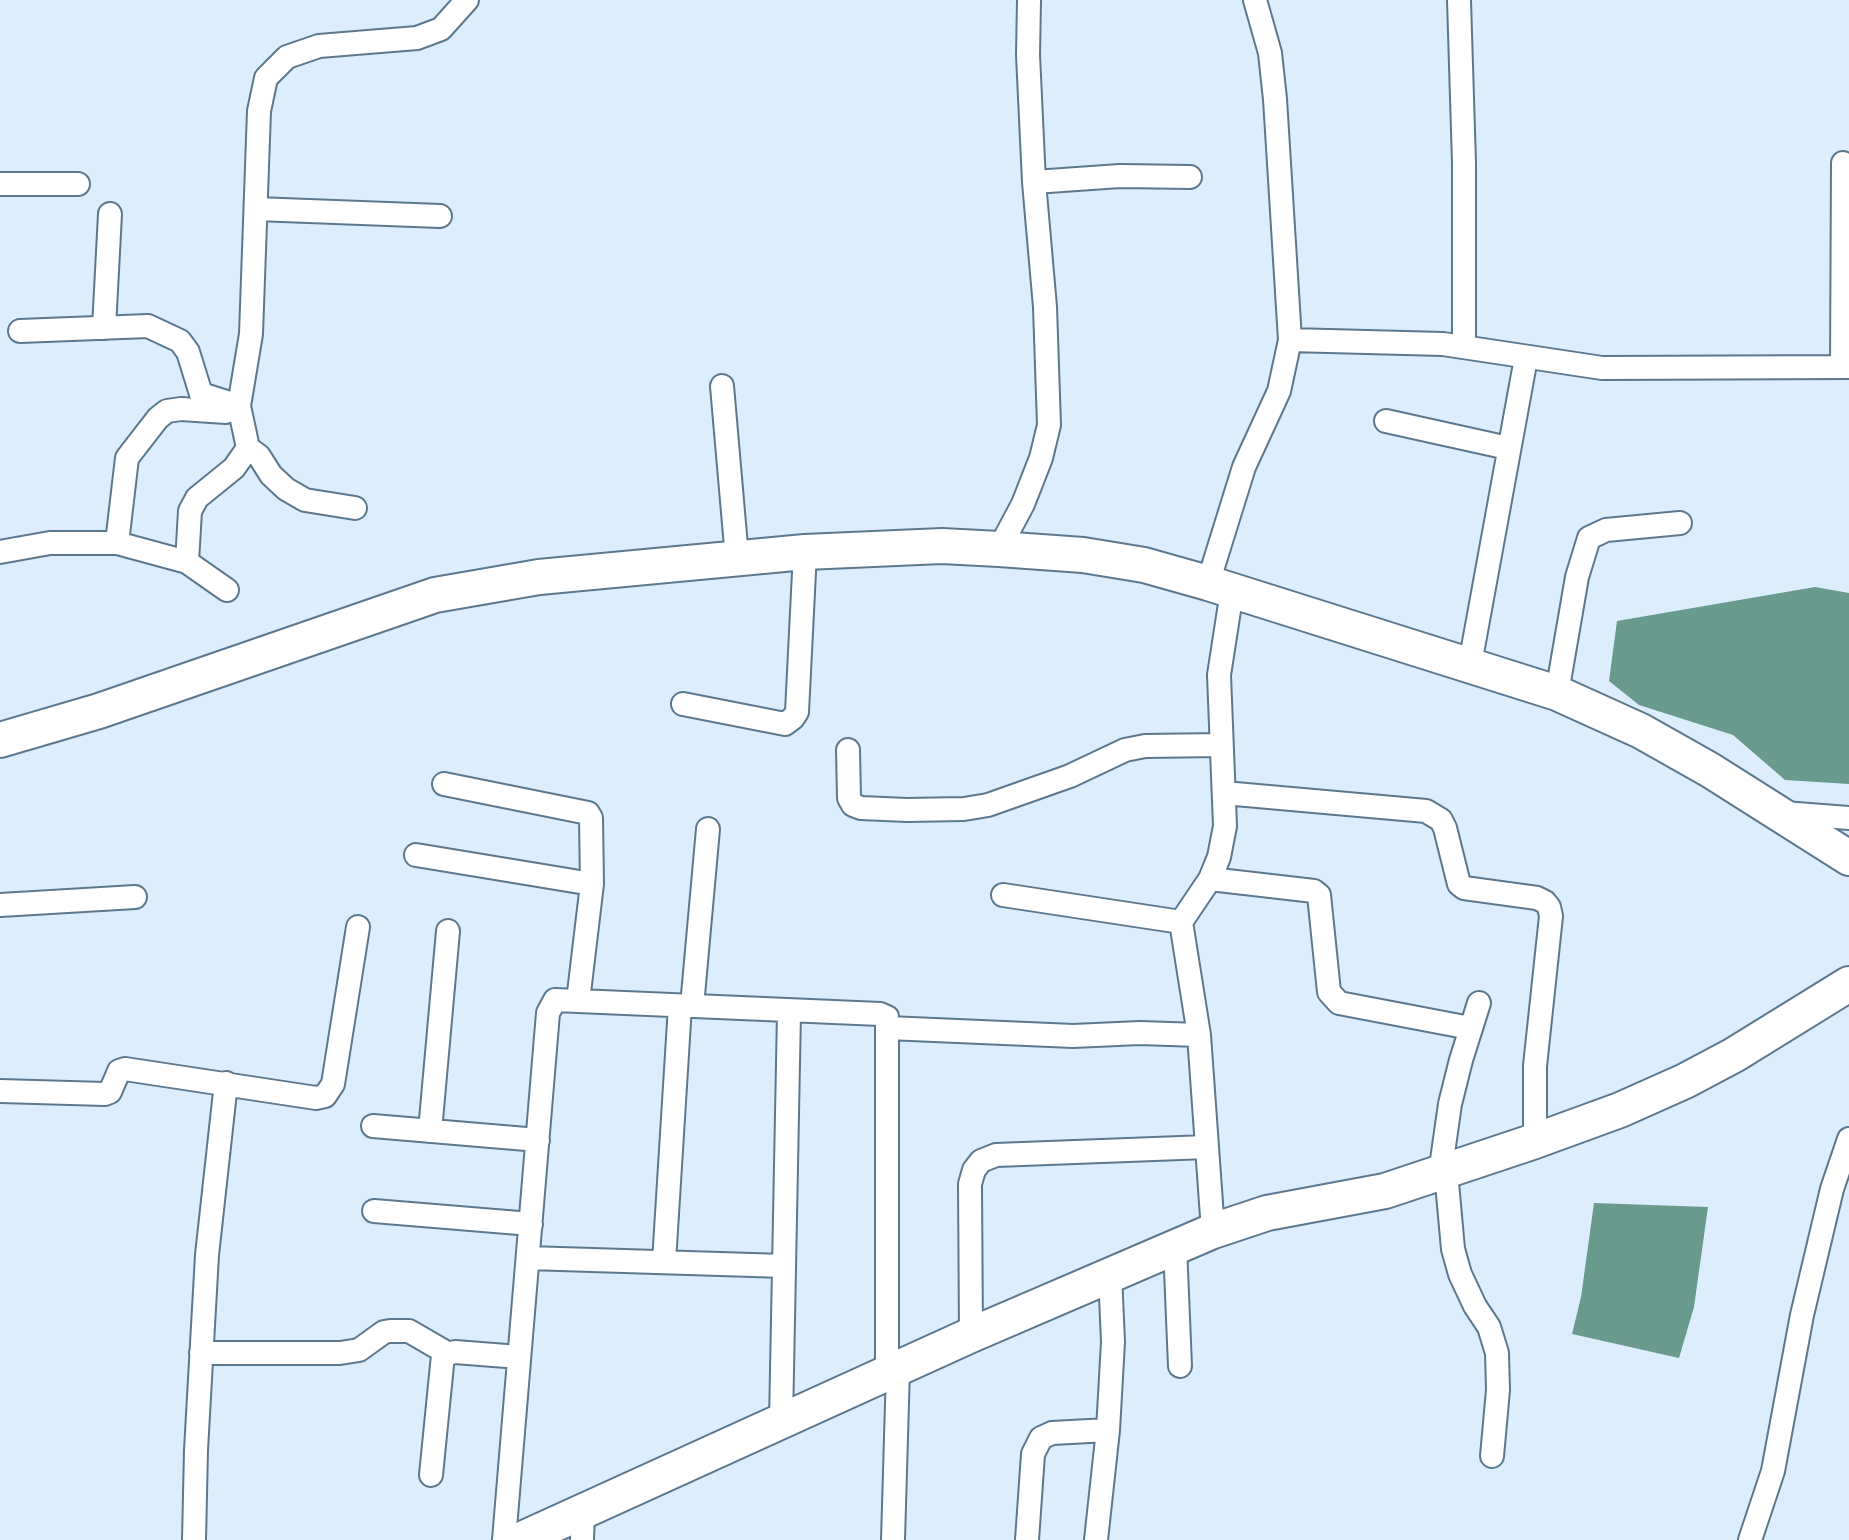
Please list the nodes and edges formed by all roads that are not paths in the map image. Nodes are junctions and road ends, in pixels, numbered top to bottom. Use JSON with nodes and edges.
{"nodes":[{"id":1,"x":467,"y":0,"type":"edge"},
{"id":2,"x":1029,"y":0,"type":"edge"},
{"id":3,"x":1255,"y":0,"type":"edge"},
{"id":4,"x":1459,"y":0,"type":"edge"},
{"id":5,"x":1843,"y":163,"type":"dead end"},
{"id":6,"x":1190,"y":177,"type":"dead end"},
{"id":7,"x":1034,"y":182,"type":"junction"},
{"id":8,"x":0,"y":184,"type":"edge"},
{"id":9,"x":78,"y":184,"type":"dead end"},
{"id":10,"x":256,"y":209,"type":"junction"},
{"id":11,"x":110,"y":214,"type":"dead end"},
{"id":12,"x":440,"y":216,"type":"dead end"},
{"id":13,"x":104,"y":328,"type":"junction"},
{"id":14,"x":20,"y":331,"type":"dead end"},
{"id":15,"x":1290,"y":340,"type":"junction"},
{"id":16,"x":1464,"y":347,"type":"junction"},
{"id":17,"x":1526,"y":358,"type":"junction"},
{"id":18,"x":1846,"y":366,"type":"edge"},
{"id":19,"x":722,"y":386,"type":"dead end"},
{"id":20,"x":240,"y":409,"type":"junction"},
{"id":21,"x":1386,"y":421,"type":"dead end"},
{"id":22,"x":248,"y":448,"type":"junction"},
{"id":23,"x":1508,"y":448,"type":"junction"},
{"id":24,"x":355,"y":508,"type":"dead end"},
{"id":25,"x":1680,"y":523,"type":"dead end"},
{"id":26,"x":117,"y":543,"type":"junction"},
{"id":27,"x":999,"y":549,"type":"junction"},
{"id":28,"x":0,"y":552,"type":"edge"},
{"id":29,"x":805,"y":552,"type":"junction"},
{"id":30,"x":737,"y":558,"type":"junction"},
{"id":31,"x":187,"y":562,"type":"junction"},
{"id":32,"x":1220,"y":587,"type":"junction"},
{"id":33,"x":227,"y":590,"type":"dead end"},
{"id":34,"x":1470,"y":664,"type":"junction"},
{"id":35,"x":1557,"y":693,"type":"junction"},
{"id":36,"x":683,"y":704,"type":"dead end"},
{"id":37,"x":0,"y":740,"type":"edge"},
{"id":38,"x":1221,"y":745,"type":"junction"},
{"id":39,"x":848,"y":750,"type":"dead end"},
{"id":40,"x":444,"y":784,"type":"dead end"},
{"id":41,"x":1224,"y":793,"type":"junction"},
{"id":42,"x":1779,"y":812,"type":"junction"},
{"id":43,"x":1849,"y":818,"type":"edge"},
{"id":44,"x":708,"y":829,"type":"dead end"},
{"id":45,"x":416,"y":855,"type":"dead end"},
{"id":46,"x":1849,"y":858,"type":"edge"},
{"id":47,"x":1210,"y":879,"type":"junction"},
{"id":48,"x":592,"y":884,"type":"junction"},
{"id":49,"x":1003,"y":895,"type":"dead end"},
{"id":50,"x":135,"y":897,"type":"dead end"},
{"id":51,"x":0,"y":905,"type":"edge"},
{"id":52,"x":1181,"y":922,"type":"junction"},
{"id":53,"x":358,"y":927,"type":"dead end"},
{"id":54,"x":448,"y":931,"type":"dead end"},
{"id":55,"x":1849,"y":984,"type":"edge"},
{"id":56,"x":578,"y":1001,"type":"junction"},
{"id":57,"x":1479,"y":1003,"type":"dead end"},
{"id":58,"x":686,"y":1006,"type":"junction"},
{"id":59,"x":789,"y":1012,"type":"junction"},
{"id":60,"x":888,"y":1028,"type":"junction"},
{"id":61,"x":1470,"y":1028,"type":"junction"},
{"id":62,"x":1199,"y":1035,"type":"junction"},
{"id":63,"x":226,"y":1083,"type":"junction"},
{"id":64,"x":0,"y":1091,"type":"edge"},
{"id":65,"x":373,"y":1126,"type":"dead end"},
{"id":66,"x":430,"y":1131,"type":"junction"},
{"id":67,"x":1849,"y":1139,"type":"edge"},
{"id":68,"x":538,"y":1140,"type":"junction"},
{"id":69,"x":1535,"y":1141,"type":"junction"},
{"id":70,"x":1207,"y":1147,"type":"junction"},
{"id":71,"x":1443,"y":1173,"type":"junction"},
{"id":72,"x":374,"y":1211,"type":"dead end"},
{"id":73,"x":531,"y":1224,"type":"junction"},
{"id":74,"x":1213,"y":1231,"type":"junction"},
{"id":75,"x":1175,"y":1246,"type":"junction"},
{"id":76,"x":528,"y":1258,"type":"junction"},
{"id":77,"x":664,"y":1262,"type":"junction"},
{"id":78,"x":784,"y":1266,"type":"junction"},
{"id":79,"x":1110,"y":1274,"type":"junction"},
{"id":80,"x":971,"y":1335,"type":"junction"},
{"id":81,"x":201,"y":1353,"type":"junction"},
{"id":82,"x":447,"y":1353,"type":"junction"},
{"id":83,"x":519,"y":1357,"type":"junction"},
{"id":84,"x":1180,"y":1366,"type":"dead end"},
{"id":85,"x":892,"y":1371,"type":"junction"},
{"id":86,"x":781,"y":1422,"type":"junction"},
{"id":87,"x":1108,"y":1430,"type":"junction"},
{"id":88,"x":1492,"y":1456,"type":"dead end"},
{"id":89,"x":431,"y":1475,"type":"dead end"},
{"id":90,"x":582,"y":1526,"type":"edge"},
{"id":91,"x":194,"y":1540,"type":"edge"},
{"id":92,"x":504,"y":1540,"type":"edge"},
{"id":93,"x":520,"y":1540,"type":"edge"},
{"id":94,"x":893,"y":1540,"type":"edge"},
{"id":95,"x":1027,"y":1540,"type":"edge"},
{"id":96,"x":1096,"y":1540,"type":"edge"},
{"id":97,"x":1750,"y":1540,"type":"edge"}],
"edges":[{"from":1,"to":10,"type":"street"},
{"from":2,"to":7,"type":"street"},
{"from":3,"to":15,"type":"street"},
{"from":4,"to":16,"type":"street"},
{"from":5,"to":18,"type":"street"},
{"from":6,"to":7,"type":"street"},
{"from":7,"to":27,"type":"street"},
{"from":8,"to":9,"type":"street"},
{"from":10,"to":12,"type":"street"},
{"from":10,"to":20,"type":"street"},
{"from":11,"to":13,"type":"street"},
{"from":13,"to":14,"type":"street"},
{"from":13,"to":20,"type":"street"},
{"from":15,"to":16,"type":"street"},
{"from":15,"to":32,"type":"street"},
{"from":16,"to":17,"type":"street"},
{"from":17,"to":18,"type":"street"},
{"from":17,"to":23,"type":"street"},
{"from":19,"to":30,"type":"street"},
{"from":20,"to":22,"type":"street"},
{"from":20,"to":26,"type":"street"},
{"from":21,"to":23,"type":"street"},
{"from":22,"to":24,"type":"street"},
{"from":22,"to":31,"type":"street"},
{"from":23,"to":34,"type":"street"},
{"from":25,"to":35,"type":"street"},
{"from":26,"to":28,"type":"street"},
{"from":26,"to":31,"type":"street"},
{"from":27,"to":29,"type":"highway"},
{"from":27,"to":32,"type":"highway"},
{"from":29,"to":30,"type":"highway"},
{"from":29,"to":36,"type":"street"},
{"from":30,"to":37,"type":"highway"},
{"from":31,"to":33,"type":"street"},
{"from":32,"to":34,"type":"highway"},
{"from":32,"to":38,"type":"street"},
{"from":34,"to":35,"type":"highway"},
{"from":35,"to":42,"type":"highway"},
{"from":38,"to":39,"type":"street"},
{"from":38,"to":41,"type":"street"},
{"from":40,"to":48,"type":"street"},
{"from":41,"to":47,"type":"street"},
{"from":41,"to":69,"type":"street"},
{"from":42,"to":43,"type":"street"},
{"from":42,"to":46,"type":"highway"},
{"from":44,"to":58,"type":"street"},
{"from":45,"to":48,"type":"street"},
{"from":47,"to":52,"type":"street"},
{"from":47,"to":61,"type":"street"},
{"from":48,"to":56,"type":"street"},
{"from":49,"to":52,"type":"street"},
{"from":50,"to":51,"type":"street"},
{"from":52,"to":62,"type":"street"},
{"from":53,"to":63,"type":"street"},
{"from":54,"to":66,"type":"street"},
{"from":55,"to":69,"type":"highway"},
{"from":56,"to":58,"type":"street"},
{"from":56,"to":68,"type":"street"},
{"from":57,"to":61,"type":"street"},
{"from":58,"to":59,"type":"street"},
{"from":58,"to":77,"type":"street"},
{"from":59,"to":60,"type":"street"},
{"from":59,"to":78,"type":"street"},
{"from":60,"to":62,"type":"street"},
{"from":60,"to":85,"type":"street"},
{"from":61,"to":71,"type":"street"},
{"from":62,"to":70,"type":"street"},
{"from":63,"to":64,"type":"street"},
{"from":63,"to":81,"type":"street"},
{"from":65,"to":66,"type":"street"},
{"from":66,"to":68,"type":"street"},
{"from":67,"to":97,"type":"street"},
{"from":68,"to":73,"type":"street"},
{"from":69,"to":71,"type":"highway"},
{"from":70,"to":74,"type":"street"},
{"from":70,"to":80,"type":"street"},
{"from":71,"to":74,"type":"highway"},
{"from":71,"to":88,"type":"street"},
{"from":72,"to":73,"type":"street"},
{"from":73,"to":76,"type":"street"},
{"from":74,"to":75,"type":"highway"},
{"from":75,"to":79,"type":"highway"},
{"from":75,"to":84,"type":"street"},
{"from":76,"to":77,"type":"street"},
{"from":76,"to":83,"type":"street"},
{"from":77,"to":78,"type":"street"},
{"from":78,"to":86,"type":"street"},
{"from":79,"to":80,"type":"highway"},
{"from":79,"to":87,"type":"street"},
{"from":80,"to":85,"type":"highway"},
{"from":81,"to":82,"type":"street"},
{"from":81,"to":91,"type":"street"},
{"from":82,"to":83,"type":"street"},
{"from":82,"to":89,"type":"street"},
{"from":83,"to":92,"type":"street"},
{"from":85,"to":86,"type":"highway"},
{"from":85,"to":94,"type":"street"},
{"from":86,"to":90,"type":"highway"},
{"from":87,"to":95,"type":"street"},
{"from":87,"to":96,"type":"street"},
{"from":90,"to":93,"type":"highway"}]}
